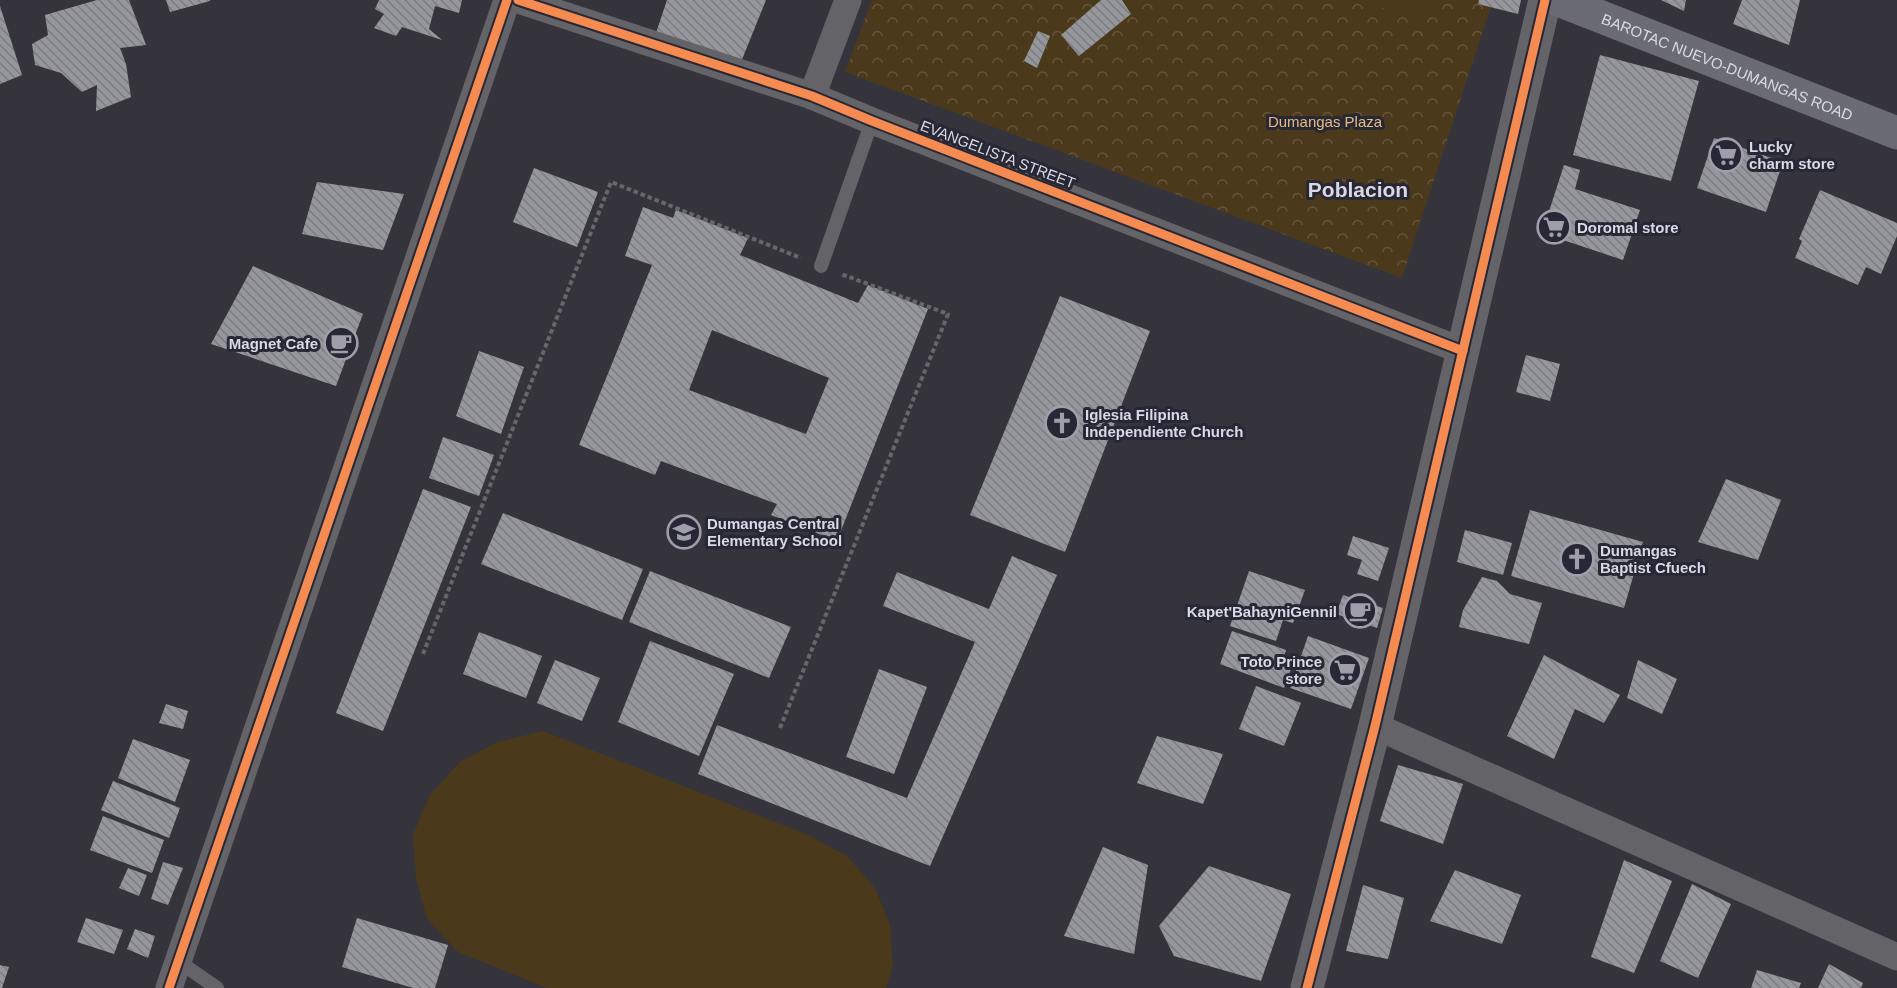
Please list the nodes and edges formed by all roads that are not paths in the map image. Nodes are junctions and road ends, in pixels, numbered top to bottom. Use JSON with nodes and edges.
{"nodes":[{"id":1,"x":507,"y":0,"type":"edge"},
{"id":2,"x":518,"y":0,"type":"edge"},
{"id":3,"x":848,"y":0,"type":"edge"},
{"id":4,"x":1545,"y":0,"type":"edge"},
{"id":5,"x":1558,"y":0,"type":"edge"},
{"id":6,"x":812,"y":96,"type":"junction"},
{"id":7,"x":872,"y":122,"type":"junction"},
{"id":8,"x":1897,"y":133,"type":"edge"},
{"id":9,"x":821,"y":266,"type":"road end"},
{"id":10,"x":1463,"y":351,"type":"junction"},
{"id":11,"x":1375,"y":726,"type":"junction"},
{"id":12,"x":1897,"y":957,"type":"edge"},
{"id":13,"x":178,"y":961,"type":"junction"},
{"id":14,"x":169,"y":988,"type":"edge"},
{"id":15,"x":217,"y":988,"type":"edge"},
{"id":16,"x":1307,"y":988,"type":"edge"}],
"edges":[{"from":1,"to":13,"type":"street"},
{"from":2,"to":6,"type":"street","name":"EVANGELISTA STREET"},
{"from":3,"to":6,"type":"street"},
{"from":4,"to":10,"type":"street"},
{"from":5,"to":8,"type":"main road","name":"BAROTAC NUEVO-DUMANGAS ROAD"},
{"from":6,"to":7,"type":"street","name":"EVANGELISTA STREET"},
{"from":7,"to":9,"type":"lane"},
{"from":7,"to":10,"type":"street","name":"EVANGELISTA STREET"},
{"from":10,"to":11,"type":"street"},
{"from":11,"to":12,"type":"street"},
{"from":11,"to":16,"type":"street"},
{"from":13,"to":14,"type":"street"},
{"from":13,"to":15,"type":"lane"}]}
